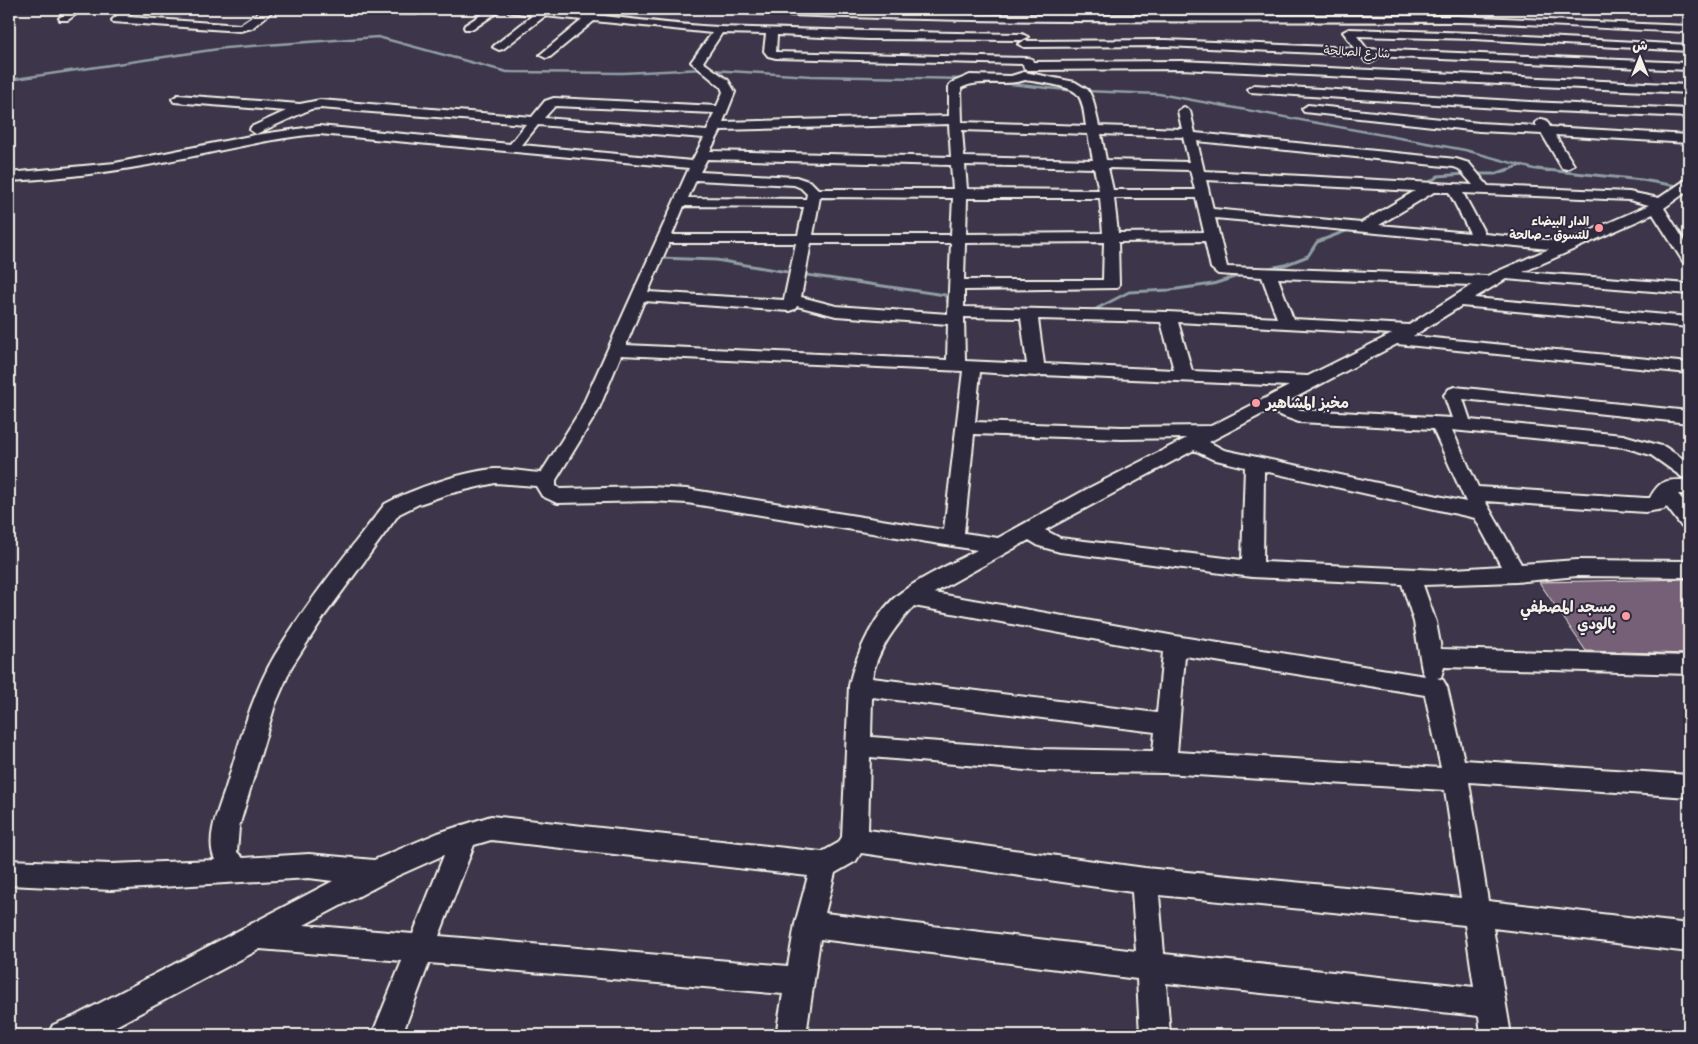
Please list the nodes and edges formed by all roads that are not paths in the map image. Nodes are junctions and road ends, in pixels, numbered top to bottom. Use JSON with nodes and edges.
{"nodes":[{"id":1,"x":78,"y":9,"type":"edge"},
{"id":2,"x":132,"y":9,"type":"edge"},
{"id":3,"x":270,"y":9,"type":"edge"},
{"id":4,"x":311,"y":9,"type":"edge"},
{"id":5,"x":342,"y":9,"type":"edge"},
{"id":6,"x":423,"y":9,"type":"edge"},
{"id":7,"x":497,"y":9,"type":"edge"},
{"id":8,"x":510,"y":9,"type":"edge"},
{"id":9,"x":724,"y":9,"type":"edge"},
{"id":10,"x":1150,"y":9,"type":"edge"},
{"id":11,"x":1293,"y":9,"type":"edge"},
{"id":12,"x":1395,"y":9,"type":"edge"},
{"id":13,"x":1530,"y":9,"type":"edge"},
{"id":14,"x":767,"y":10,"type":"edge"},
{"id":15,"x":539,"y":11,"type":"edge"},
{"id":16,"x":815,"y":11,"type":"edge"},
{"id":17,"x":849,"y":12,"type":"edge"},
{"id":18,"x":895,"y":12,"type":"edge"},
{"id":19,"x":1017,"y":13,"type":"edge"},
{"id":20,"x":1060,"y":13,"type":"edge"},
{"id":21,"x":175,"y":14,"type":"dead end"},
{"id":22,"x":1102,"y":15,"type":"edge"},
{"id":23,"x":64,"y":18,"type":"dead end"},
{"id":24,"x":592,"y":18,"type":"junction"},
{"id":25,"x":1156,"y":19,"type":"junction"},
{"id":26,"x":1210,"y":19,"type":"junction"},
{"id":27,"x":1299,"y":19,"type":"junction"},
{"id":28,"x":1334,"y":19,"type":"junction"},
{"id":29,"x":1404,"y":19,"type":"junction"},
{"id":30,"x":1542,"y":22,"type":"junction"},
{"id":31,"x":162,"y":23,"type":"junction"},
{"id":32,"x":469,"y":27,"type":"dead end"},
{"id":33,"x":744,"y":29,"type":"junction"},
{"id":34,"x":1689,"y":29,"type":"edge"},
{"id":35,"x":718,"y":30,"type":"junction"},
{"id":36,"x":772,"y":32,"type":"junction"},
{"id":37,"x":1349,"y":32,"type":"junction"},
{"id":38,"x":888,"y":36,"type":"junction"},
{"id":39,"x":1474,"y":36,"type":"junction"},
{"id":40,"x":1023,"y":41,"type":"junction"},
{"id":41,"x":1114,"y":43,"type":"junction"},
{"id":42,"x":1231,"y":47,"type":"junction"},
{"id":43,"x":499,"y":48,"type":"dead end"},
{"id":44,"x":1689,"y":48,"type":"edge"},
{"id":45,"x":1366,"y":53,"type":"junction"},
{"id":46,"x":546,"y":56,"type":"dead end"},
{"id":47,"x":1493,"y":58,"type":"junction"},
{"id":48,"x":883,"y":59,"type":"junction"},
{"id":49,"x":1125,"y":65,"type":"junction"},
{"id":50,"x":1689,"y":67,"type":"edge"},
{"id":51,"x":1026,"y":68,"type":"junction"},
{"id":52,"x":1381,"y":76,"type":"junction"},
{"id":53,"x":1512,"y":82,"type":"junction"},
{"id":54,"x":1254,"y":88,"type":"dead end"},
{"id":55,"x":1689,"y":89,"type":"edge"},
{"id":56,"x":178,"y":99,"type":"dead end"},
{"id":57,"x":1530,"y":106,"type":"junction"},
{"id":58,"x":302,"y":108,"type":"junction"},
{"id":59,"x":395,"y":109,"type":"junction"},
{"id":60,"x":1308,"y":109,"type":"dead end"},
{"id":61,"x":722,"y":110,"type":"junction"},
{"id":62,"x":1184,"y":111,"type":"dead end"},
{"id":63,"x":450,"y":113,"type":"junction"},
{"id":64,"x":1689,"y":113,"type":"edge"},
{"id":65,"x":536,"y":120,"type":"junction"},
{"id":66,"x":955,"y":123,"type":"junction"},
{"id":67,"x":1093,"y":129,"type":"junction"},
{"id":68,"x":714,"y":130,"type":"junction"},
{"id":69,"x":1546,"y":131,"type":"junction"},
{"id":70,"x":370,"y":134,"type":"junction"},
{"id":71,"x":1189,"y":134,"type":"junction"},
{"id":72,"x":423,"y":139,"type":"junction"},
{"id":73,"x":1689,"y":139,"type":"edge"},
{"id":74,"x":222,"y":145,"type":"junction"},
{"id":75,"x":513,"y":148,"type":"junction"},
{"id":76,"x":793,"y":158,"type":"junction"},
{"id":77,"x":958,"y":162,"type":"junction"},
{"id":78,"x":1101,"y":164,"type":"junction"},
{"id":79,"x":696,"y":165,"type":"junction"},
{"id":80,"x":1567,"y":165,"type":"dead end"},
{"id":81,"x":1197,"y":170,"type":"junction"},
{"id":82,"x":9,"y":177,"type":"edge"},
{"id":83,"x":789,"y":180,"type":"junction"},
{"id":84,"x":1430,"y":188,"type":"junction"},
{"id":85,"x":1454,"y":188,"type":"junction"},
{"id":86,"x":1484,"y":190,"type":"junction"},
{"id":87,"x":1202,"y":194,"type":"junction"},
{"id":88,"x":960,"y":195,"type":"junction"},
{"id":89,"x":1107,"y":195,"type":"junction"},
{"id":90,"x":813,"y":198,"type":"junction"},
{"id":91,"x":1675,"y":198,"type":"edge"},
{"id":92,"x":679,"y":202,"type":"junction"},
{"id":93,"x":1206,"y":213,"type":"junction"},
{"id":94,"x":1363,"y":228,"type":"junction"},
{"id":95,"x":1211,"y":236,"type":"junction"},
{"id":96,"x":1111,"y":237,"type":"junction"},
{"id":97,"x":805,"y":238,"type":"junction"},
{"id":98,"x":1480,"y":238,"type":"junction"},
{"id":99,"x":664,"y":239,"type":"junction"},
{"id":100,"x":959,"y":239,"type":"junction"},
{"id":101,"x":1568,"y":246,"type":"junction"},
{"id":102,"x":1689,"y":260,"type":"edge"},
{"id":103,"x":1269,"y":274,"type":"junction"},
{"id":104,"x":1497,"y":278,"type":"junction"},
{"id":105,"x":956,"y":285,"type":"junction"},
{"id":106,"x":1111,"y":285,"type":"junction"},
{"id":107,"x":1689,"y":288,"type":"edge"},
{"id":108,"x":638,"y":296,"type":"junction"},
{"id":109,"x":792,"y":300,"type":"junction"},
{"id":110,"x":1457,"y":301,"type":"junction"},
{"id":111,"x":1029,"y":314,"type":"junction"},
{"id":112,"x":956,"y":316,"type":"junction"},
{"id":113,"x":1112,"y":316,"type":"junction"},
{"id":114,"x":1168,"y":317,"type":"junction"},
{"id":115,"x":1689,"y":322,"type":"edge"},
{"id":116,"x":1287,"y":324,"type":"junction"},
{"id":117,"x":1403,"y":335,"type":"junction"},
{"id":118,"x":615,"y":350,"type":"junction"},
{"id":119,"x":964,"y":367,"type":"junction"},
{"id":120,"x":1689,"y":368,"type":"edge"},
{"id":121,"x":1036,"y":370,"type":"junction"},
{"id":122,"x":1184,"y":375,"type":"junction"},
{"id":123,"x":1314,"y":382,"type":"junction"},
{"id":124,"x":1268,"y":405,"type":"junction"},
{"id":125,"x":1689,"y":417,"type":"edge"},
{"id":126,"x":1440,"y":423,"type":"junction"},
{"id":127,"x":1463,"y":425,"type":"junction"},
{"id":128,"x":966,"y":428,"type":"junction"},
{"id":129,"x":1216,"y":432,"type":"junction"},
{"id":130,"x":1195,"y":443,"type":"junction"},
{"id":131,"x":1255,"y":463,"type":"junction"},
{"id":132,"x":1689,"y":472,"type":"edge"},
{"id":133,"x":546,"y":480,"type":"junction"},
{"id":134,"x":1689,"y":487,"type":"edge"},
{"id":135,"x":1664,"y":490,"type":"junction"},
{"id":136,"x":1472,"y":493,"type":"junction"},
{"id":137,"x":1482,"y":513,"type":"junction"},
{"id":138,"x":1689,"y":522,"type":"edge"},
{"id":139,"x":1029,"y":530,"type":"junction"},
{"id":140,"x":953,"y":539,"type":"junction"},
{"id":141,"x":1000,"y":546,"type":"junction"},
{"id":142,"x":1252,"y":569,"type":"junction"},
{"id":143,"x":1689,"y":569,"type":"edge"},
{"id":144,"x":1516,"y":574,"type":"junction"},
{"id":145,"x":1409,"y":576,"type":"junction"},
{"id":146,"x":909,"y":597,"type":"junction"},
{"id":147,"x":1175,"y":645,"type":"junction"},
{"id":148,"x":1432,"y":658,"type":"junction"},
{"id":149,"x":1689,"y":665,"type":"edge"},
{"id":150,"x":860,"y":686,"type":"junction"},
{"id":151,"x":1435,"y":687,"type":"junction"},
{"id":152,"x":1168,"y":724,"type":"junction"},
{"id":153,"x":858,"y":746,"type":"junction"},
{"id":154,"x":1164,"y":762,"type":"junction"},
{"id":155,"x":1455,"y":775,"type":"junction"},
{"id":156,"x":1689,"y":786,"type":"edge"},
{"id":157,"x":465,"y":835,"type":"junction"},
{"id":158,"x":854,"y":840,"type":"junction"},
{"id":159,"x":824,"y":865,"type":"junction"},
{"id":160,"x":238,"y":871,"type":"junction"},
{"id":161,"x":9,"y":872,"type":"edge"},
{"id":162,"x":374,"y":873,"type":"junction"},
{"id":163,"x":1145,"y":881,"type":"junction"},
{"id":164,"x":1476,"y":913,"type":"junction"},
{"id":165,"x":809,"y":924,"type":"junction"},
{"id":166,"x":259,"y":935,"type":"junction"},
{"id":167,"x":1689,"y":938,"type":"edge"},
{"id":168,"x":421,"y":950,"type":"junction"},
{"id":169,"x":1151,"y":967,"type":"junction"},
{"id":170,"x":801,"y":981,"type":"junction"},
{"id":171,"x":1490,"y":1003,"type":"junction"},
{"id":172,"x":63,"y":1035,"type":"edge"},
{"id":173,"x":388,"y":1035,"type":"edge"},
{"id":174,"x":792,"y":1035,"type":"edge"},
{"id":175,"x":1155,"y":1035,"type":"edge"},
{"id":176,"x":1496,"y":1035,"type":"edge"}],
"edges":[{"from":1,"to":23,"type":"street"},
{"from":2,"to":31,"type":"street"},
{"from":3,"to":31,"type":"street"},
{"from":4,"to":5,"type":"street"},
{"from":5,"to":6,"type":"street"},
{"from":7,"to":32,"type":"street"},
{"from":8,"to":15,"type":"street","name":"شارع الصالحة"},
{"from":9,"to":14,"type":"street"},
{"from":10,"to":25,"type":"street"},
{"from":11,"to":27,"type":"street"},
{"from":12,"to":29,"type":"street"},
{"from":13,"to":30,"type":"street"},
{"from":14,"to":16,"type":"street"},
{"from":14,"to":33,"type":"street"},
{"from":15,"to":24,"type":"street","name":"شارع الصالحة"},
{"from":15,"to":43,"type":"street"},
{"from":16,"to":17,"type":"street"},
{"from":17,"to":18,"type":"street"},
{"from":18,"to":19,"type":"street"},
{"from":18,"to":38,"type":"street"},
{"from":19,"to":20,"type":"street"},
{"from":19,"to":40,"type":"street"},
{"from":20,"to":22,"type":"street"},
{"from":21,"to":31,"type":"street"},
{"from":22,"to":25,"type":"street"},
{"from":22,"to":41,"type":"street"},
{"from":24,"to":35,"type":"street","name":"شارع الصالحة"},
{"from":24,"to":46,"type":"street"},
{"from":25,"to":26,"type":"street"},
{"from":26,"to":27,"type":"street"},
{"from":26,"to":42,"type":"street"},
{"from":27,"to":28,"type":"street"},
{"from":28,"to":29,"type":"street"},
{"from":28,"to":37,"type":"street"},
{"from":29,"to":30,"type":"street"},
{"from":30,"to":34,"type":"street"},
{"from":33,"to":35,"type":"street","name":"شارع الصالحة"},
{"from":33,"to":36,"type":"street","name":"شارع الصالحة"},
{"from":35,"to":61,"type":"street"},
{"from":36,"to":38,"type":"street","name":"شارع الصالحة"},
{"from":36,"to":48,"type":"street"},
{"from":37,"to":39,"type":"street"},
{"from":37,"to":45,"type":"street"},
{"from":38,"to":40,"type":"street","name":"شارع الصالحة"},
{"from":38,"to":48,"type":"street"},
{"from":39,"to":44,"type":"street"},
{"from":39,"to":47,"type":"street"},
{"from":40,"to":41,"type":"street","name":"شارع الصالحة"},
{"from":40,"to":51,"type":"street"},
{"from":41,"to":42,"type":"street","name":"شارع الصالحة"},
{"from":41,"to":49,"type":"street"},
{"from":42,"to":45,"type":"street","name":"شارع الصالحة"},
{"from":45,"to":47,"type":"street","name":"شارع الصالحة"},
{"from":45,"to":52,"type":"street"},
{"from":47,"to":50,"type":"street","name":"شارع الصالحة"},
{"from":47,"to":53,"type":"street"},
{"from":48,"to":51,"type":"street"},
{"from":49,"to":51,"type":"street"},
{"from":49,"to":52,"type":"street"},
{"from":51,"to":66,"type":"street"},
{"from":51,"to":67,"type":"street"},
{"from":52,"to":53,"type":"street"},
{"from":53,"to":55,"type":"street"},
{"from":53,"to":57,"type":"street"},
{"from":54,"to":57,"type":"street"},
{"from":56,"to":58,"type":"street"},
{"from":57,"to":64,"type":"street"},
{"from":57,"to":69,"type":"street"},
{"from":58,"to":59,"type":"street"},
{"from":58,"to":74,"type":"street"},
{"from":59,"to":63,"type":"street"},
{"from":59,"to":70,"type":"street"},
{"from":60,"to":69,"type":"street"},
{"from":61,"to":65,"type":"street"},
{"from":61,"to":68,"type":"street"},
{"from":62,"to":71,"type":"street"},
{"from":63,"to":65,"type":"street"},
{"from":63,"to":72,"type":"street"},
{"from":65,"to":68,"type":"street"},
{"from":65,"to":75,"type":"street"},
{"from":66,"to":67,"type":"street"},
{"from":66,"to":68,"type":"street"},
{"from":66,"to":77,"type":"street"},
{"from":67,"to":71,"type":"street"},
{"from":67,"to":78,"type":"street"},
{"from":68,"to":79,"type":"street"},
{"from":69,"to":73,"type":"street"},
{"from":69,"to":80,"type":"street"},
{"from":70,"to":72,"type":"street"},
{"from":70,"to":74,"type":"street"},
{"from":71,"to":81,"type":"street"},
{"from":71,"to":86,"type":"street"},
{"from":72,"to":75,"type":"street"},
{"from":74,"to":82,"type":"street"},
{"from":75,"to":79,"type":"street"},
{"from":76,"to":77,"type":"street"},
{"from":76,"to":79,"type":"street"},
{"from":76,"to":83,"type":"street"},
{"from":77,"to":78,"type":"street"},
{"from":77,"to":88,"type":"street"},
{"from":78,"to":81,"type":"street"},
{"from":78,"to":89,"type":"street"},
{"from":79,"to":83,"type":"street"},
{"from":79,"to":92,"type":"street"},
{"from":81,"to":84,"type":"street"},
{"from":81,"to":87,"type":"street"},
{"from":83,"to":90,"type":"street"},
{"from":84,"to":85,"type":"street"},
{"from":84,"to":94,"type":"street"},
{"from":85,"to":86,"type":"street"},
{"from":85,"to":98,"type":"street"},
{"from":86,"to":91,"type":"street"},
{"from":87,"to":89,"type":"street"},
{"from":87,"to":93,"type":"street"},
{"from":88,"to":89,"type":"street"},
{"from":88,"to":90,"type":"street"},
{"from":88,"to":100,"type":"street"},
{"from":89,"to":96,"type":"street"},
{"from":90,"to":92,"type":"street"},
{"from":90,"to":97,"type":"street"},
{"from":91,"to":101,"type":"street"},
{"from":91,"to":102,"type":"street"},
{"from":92,"to":99,"type":"street"},
{"from":93,"to":94,"type":"street"},
{"from":93,"to":95,"type":"street"},
{"from":94,"to":98,"type":"street"},
{"from":95,"to":96,"type":"street"},
{"from":95,"to":103,"type":"street"},
{"from":96,"to":100,"type":"street"},
{"from":96,"to":106,"type":"street"},
{"from":97,"to":99,"type":"street"},
{"from":97,"to":100,"type":"street"},
{"from":97,"to":109,"type":"street"},
{"from":98,"to":101,"type":"street"},
{"from":99,"to":108,"type":"street"},
{"from":100,"to":105,"type":"street"},
{"from":101,"to":104,"type":"street"},
{"from":103,"to":104,"type":"street"},
{"from":103,"to":116,"type":"street"},
{"from":104,"to":107,"type":"street"},
{"from":104,"to":110,"type":"street"},
{"from":105,"to":106,"type":"street"},
{"from":105,"to":112,"type":"street"},
{"from":106,"to":113,"type":"street"},
{"from":108,"to":109,"type":"street"},
{"from":108,"to":118,"type":"street"},
{"from":109,"to":112,"type":"street"},
{"from":110,"to":115,"type":"street"},
{"from":110,"to":117,"type":"street"},
{"from":111,"to":112,"type":"street"},
{"from":111,"to":113,"type":"street"},
{"from":111,"to":121,"type":"street"},
{"from":112,"to":119,"type":"street"},
{"from":113,"to":114,"type":"street"},
{"from":114,"to":116,"type":"street"},
{"from":114,"to":122,"type":"street"},
{"from":116,"to":117,"type":"street"},
{"from":117,"to":120,"type":"street"},
{"from":117,"to":123,"type":"street"},
{"from":118,"to":119,"type":"street"},
{"from":118,"to":133,"type":"street"},
{"from":119,"to":121,"type":"street"},
{"from":119,"to":128,"type":"street"},
{"from":121,"to":122,"type":"street"},
{"from":122,"to":123,"type":"street"},
{"from":123,"to":124,"type":"street"},
{"from":124,"to":126,"type":"street"},
{"from":124,"to":129,"type":"street"},
{"from":125,"to":127,"type":"street"},
{"from":126,"to":127,"type":"street"},
{"from":126,"to":136,"type":"street"},
{"from":127,"to":132,"type":"street"},
{"from":128,"to":129,"type":"street"},
{"from":128,"to":140,"type":"street"},
{"from":129,"to":130,"type":"street"},
{"from":130,"to":131,"type":"street"},
{"from":130,"to":139,"type":"street"},
{"from":131,"to":137,"type":"street"},
{"from":131,"to":142,"type":"street"},
{"from":133,"to":140,"type":"street"},
{"from":133,"to":160,"type":"street"},
{"from":134,"to":135,"type":"street"},
{"from":135,"to":136,"type":"street"},
{"from":135,"to":138,"type":"street"},
{"from":136,"to":137,"type":"street"},
{"from":137,"to":144,"type":"street"},
{"from":139,"to":141,"type":"street"},
{"from":139,"to":142,"type":"street"},
{"from":140,"to":141,"type":"street"},
{"from":141,"to":146,"type":"street"},
{"from":142,"to":145,"type":"street"},
{"from":143,"to":144,"type":"street"},
{"from":144,"to":145,"type":"street"},
{"from":145,"to":148,"type":"street"},
{"from":146,"to":147,"type":"street"},
{"from":146,"to":150,"type":"street"},
{"from":147,"to":151,"type":"street"},
{"from":147,"to":152,"type":"street"},
{"from":148,"to":149,"type":"street"},
{"from":148,"to":151,"type":"street"},
{"from":150,"to":152,"type":"street"},
{"from":150,"to":153,"type":"street"},
{"from":151,"to":155,"type":"street"},
{"from":152,"to":154,"type":"street"},
{"from":153,"to":154,"type":"street"},
{"from":153,"to":158,"type":"street"},
{"from":154,"to":155,"type":"street"},
{"from":155,"to":156,"type":"street"},
{"from":155,"to":164,"type":"street"},
{"from":157,"to":159,"type":"street"},
{"from":157,"to":162,"type":"street"},
{"from":157,"to":168,"type":"street"},
{"from":158,"to":159,"type":"street"},
{"from":158,"to":163,"type":"street"},
{"from":159,"to":165,"type":"street"},
{"from":160,"to":161,"type":"street"},
{"from":160,"to":162,"type":"street"},
{"from":162,"to":166,"type":"street"},
{"from":163,"to":164,"type":"street"},
{"from":163,"to":169,"type":"street"},
{"from":164,"to":167,"type":"street"},
{"from":164,"to":171,"type":"street"},
{"from":165,"to":169,"type":"street"},
{"from":165,"to":170,"type":"street"},
{"from":166,"to":168,"type":"street"},
{"from":166,"to":172,"type":"street"},
{"from":168,"to":170,"type":"street"},
{"from":168,"to":173,"type":"street"},
{"from":169,"to":171,"type":"street"},
{"from":169,"to":175,"type":"street"},
{"from":170,"to":174,"type":"street"},
{"from":171,"to":176,"type":"street"}]}
